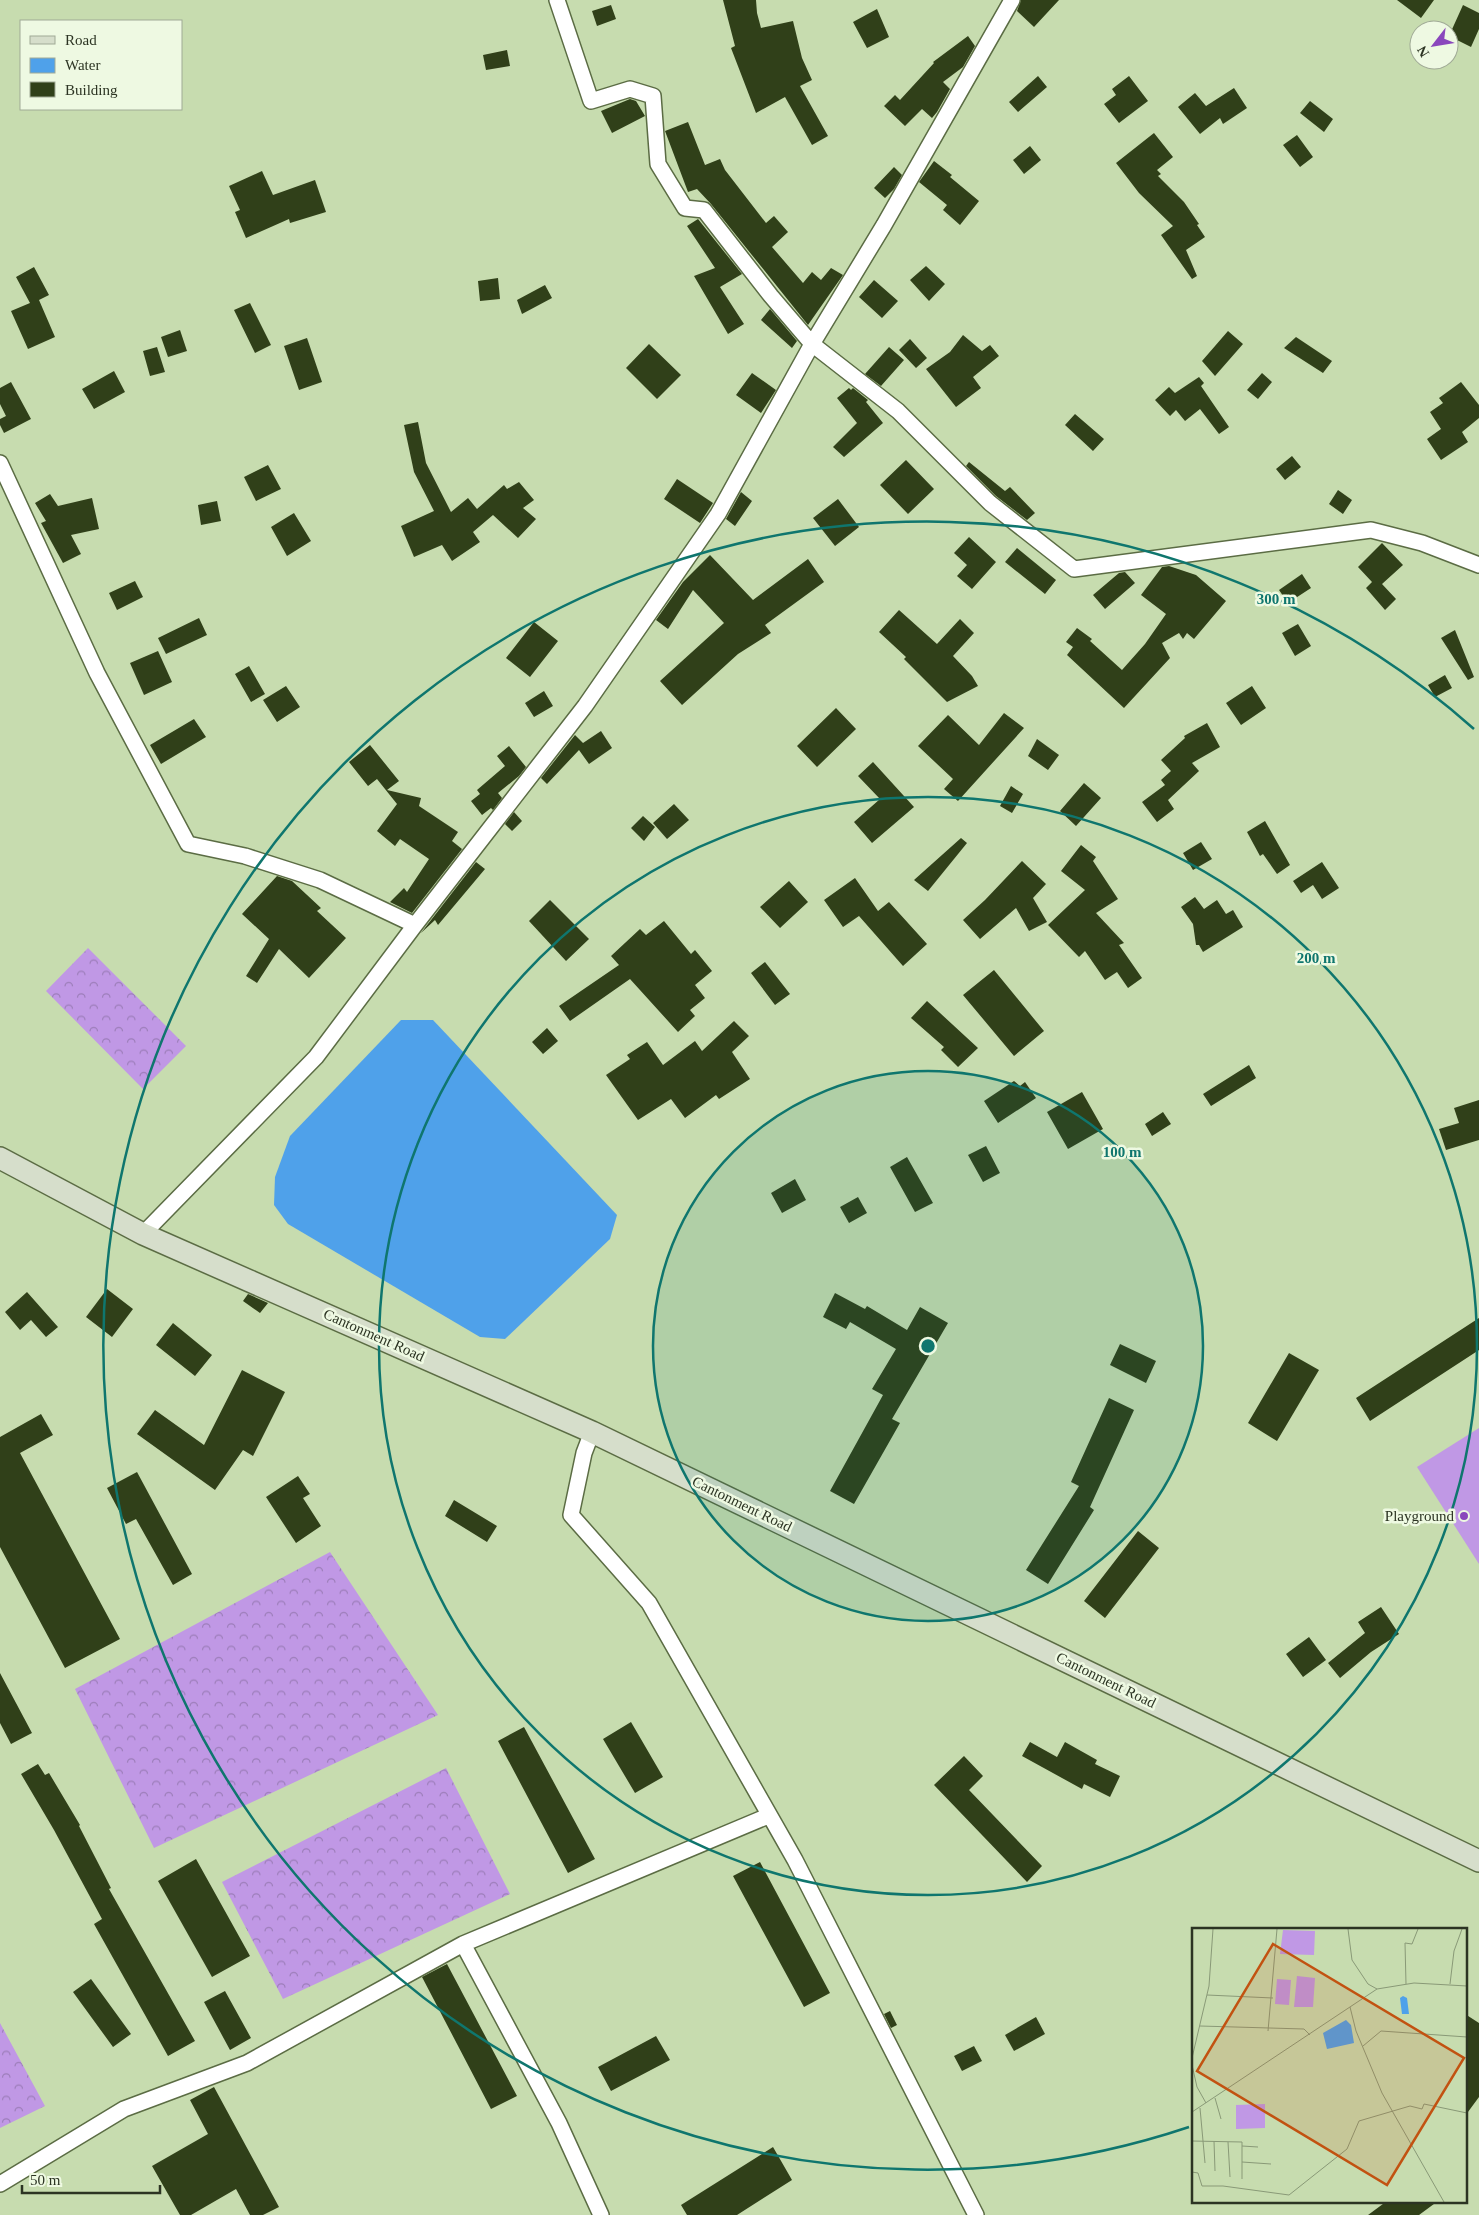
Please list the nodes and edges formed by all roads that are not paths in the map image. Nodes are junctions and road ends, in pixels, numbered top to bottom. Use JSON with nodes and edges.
{"nodes":[{"id":1,"x":557,"y":0,"type":"edge"},
{"id":2,"x":1012,"y":0,"type":"edge"},
{"id":3,"x":812,"y":344,"type":"junction"},
{"id":4,"x":0,"y":464,"type":"edge"},
{"id":5,"x":1479,"y":565,"type":"edge"},
{"id":6,"x":415,"y":925,"type":"junction"},
{"id":7,"x":0,"y":1158,"type":"edge"},
{"id":8,"x":143,"y":1234,"type":"junction"},
{"id":9,"x":592,"y":1432,"type":"junction"},
{"id":10,"x":768,"y":1816,"type":"junction"},
{"id":11,"x":1479,"y":1861,"type":"edge"},
{"id":12,"x":463,"y":1944,"type":"junction"},
{"id":13,"x":0,"y":2184,"type":"edge"},
{"id":14,"x":601,"y":2215,"type":"edge"},
{"id":15,"x":976,"y":2215,"type":"edge"}],
"edges":[{"from":1,"to":3,"type":"street"},
{"from":2,"to":3,"type":"street"},
{"from":3,"to":5,"type":"street"},
{"from":3,"to":6,"type":"street"},
{"from":4,"to":6,"type":"street"},
{"from":6,"to":8,"type":"street"},
{"from":7,"to":8,"type":"street","name":"Cantonment Road"},
{"from":8,"to":9,"type":"street","name":"Cantonment Road"},
{"from":9,"to":10,"type":"street"},
{"from":9,"to":11,"type":"street","name":"Cantonment Road"},
{"from":10,"to":12,"type":"street"},
{"from":10,"to":15,"type":"street"},
{"from":12,"to":13,"type":"street"},
{"from":12,"to":14,"type":"street"}]}
